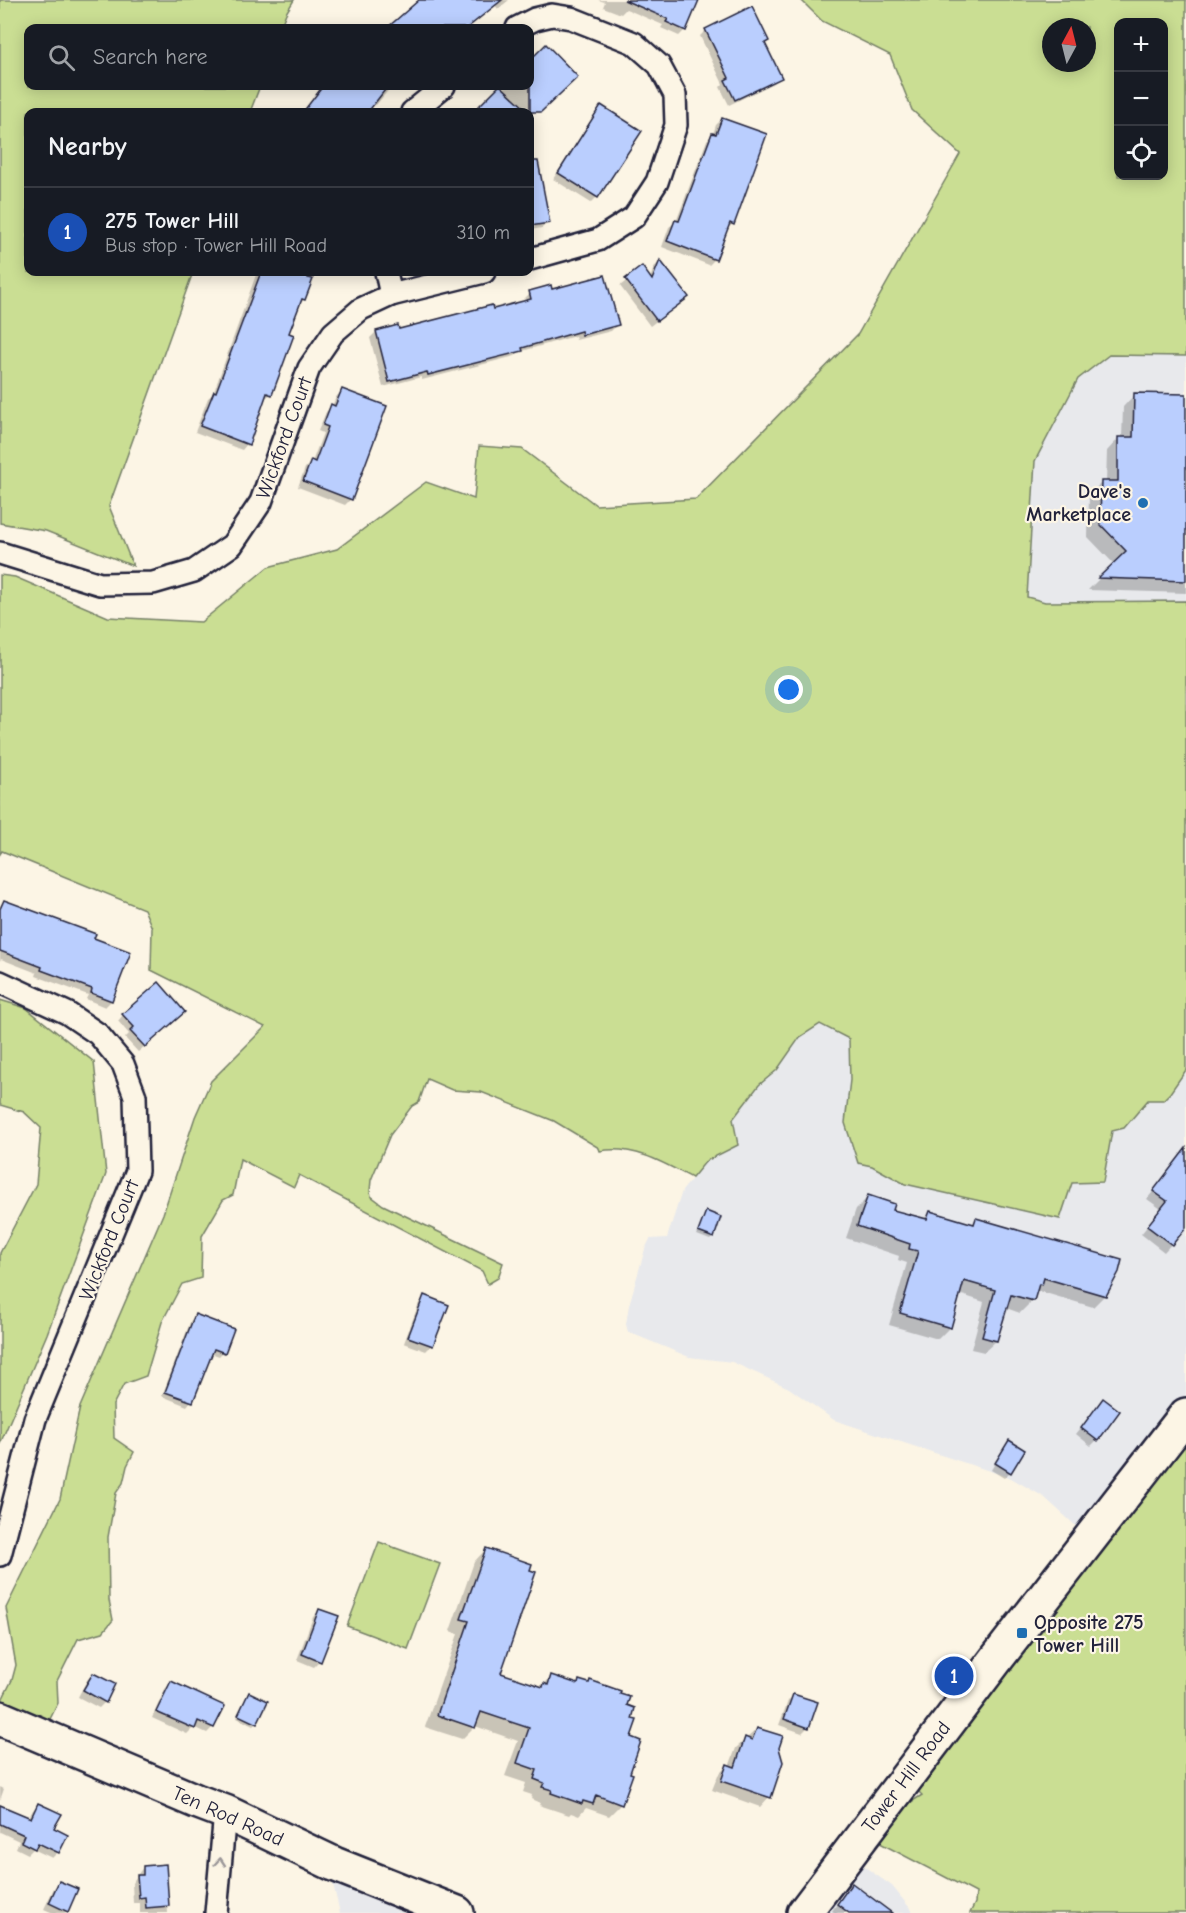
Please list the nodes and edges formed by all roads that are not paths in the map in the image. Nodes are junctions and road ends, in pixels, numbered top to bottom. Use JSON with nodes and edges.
{"nodes":[{"id":1,"x":525,"y":24,"type":"edge"},
{"id":2,"x":439,"y":90,"type":"edge"},
{"id":3,"x":417,"y":108,"type":"edge"},
{"id":4,"x":534,"y":258,"type":"edge"},
{"id":5,"x":387,"y":276,"type":"edge"},
{"id":6,"x":468,"y":276,"type":"edge"},
{"id":7,"x":391,"y":296,"type":"junction"},
{"id":8,"x":0,"y":553,"type":"edge"},
{"id":9,"x":0,"y":982,"type":"edge"},
{"id":10,"x":1186,"y":1415,"type":"edge"},
{"id":11,"x":0,"y":1555,"type":"edge"},
{"id":12,"x":0,"y":1718,"type":"edge"},
{"id":13,"x":225,"y":1812,"type":"junction"},
{"id":14,"x":216,"y":1913,"type":"edge"},
{"id":15,"x":457,"y":1913,"type":"edge"},
{"id":16,"x":804,"y":1913,"type":"edge"}],
"edges":[{"from":1,"to":4,"type":"street"},
{"from":2,"to":3,"type":"street"},
{"from":5,"to":7,"type":"street"},
{"from":6,"to":7,"type":"street","name":"Wickford Court"},
{"from":7,"to":8,"type":"street","name":"Wickford Court"},
{"from":9,"to":11,"type":"street","name":"Wickford Court"},
{"from":10,"to":16,"type":"main road","name":"Tower Hill Road"},
{"from":12,"to":13,"type":"main road","name":"Ten Rod Road"},
{"from":14,"to":13,"type":"street","one_way":true},
{"from":13,"to":15,"type":"main road","name":"Ten Rod Road"}]}
